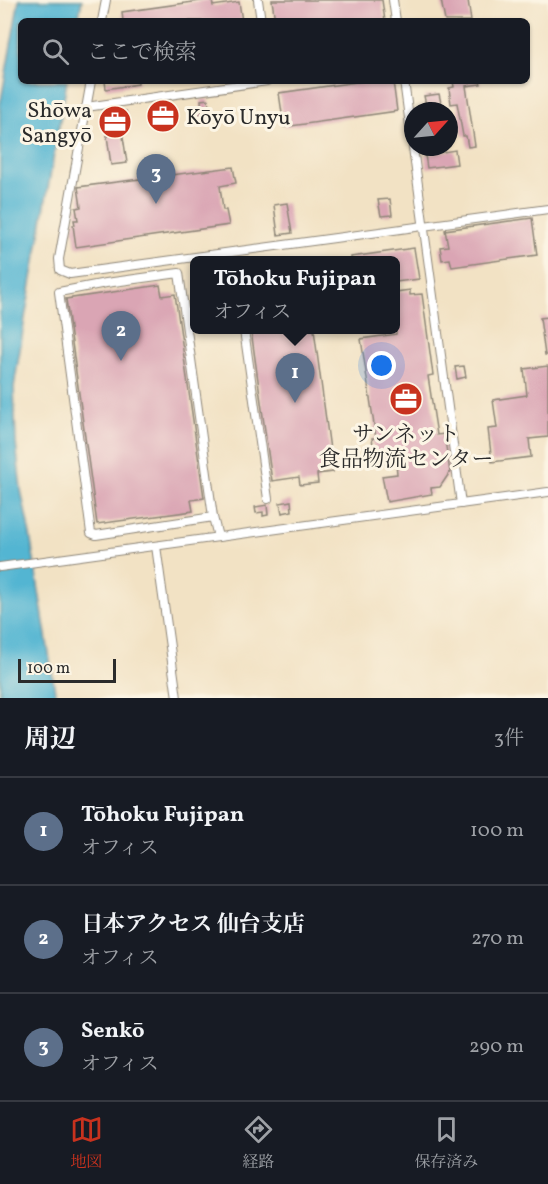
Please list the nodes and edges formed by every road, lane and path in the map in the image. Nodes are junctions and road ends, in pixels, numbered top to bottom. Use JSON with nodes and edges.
{"nodes":[{"id":1,"x":106,"y":0,"type":"edge"},
{"id":2,"x":258,"y":0,"type":"edge"},
{"id":3,"x":393,"y":0,"type":"edge"},
{"id":4,"x":103,"y":18,"type":"edge"},
{"id":5,"x":261,"y":18,"type":"edge"},
{"id":6,"x":396,"y":18,"type":"edge"},
{"id":7,"x":90,"y":84,"type":"edge"},
{"id":8,"x":246,"y":84,"type":"edge"},
{"id":9,"x":404,"y":84,"type":"edge"},
{"id":10,"x":86,"y":107,"type":"junction"},
{"id":11,"x":548,"y":209,"type":"edge"},
{"id":12,"x":423,"y":227,"type":"junction"},
{"id":13,"x":234,"y":256,"type":"edge"},
{"id":14,"x":190,"y":259,"type":"edge"},
{"id":15,"x":177,"y":260,"type":"junction"},
{"id":16,"x":65,"y":273,"type":"junction"},
{"id":17,"x":178,"y":273,"type":"junction"},
{"id":18,"x":67,"y":291,"type":"junction"},
{"id":19,"x":245,"y":334,"type":"edge"},
{"id":20,"x":548,"y":492,"type":"edge"},
{"id":21,"x":268,"y":499,"type":"dead end"},
{"id":22,"x":461,"y":504,"type":"junction"},
{"id":23,"x":213,"y":517,"type":"junction"},
{"id":24,"x":218,"y":537,"type":"junction"},
{"id":25,"x":156,"y":546,"type":"junction"},
{"id":26,"x":0,"y":567,"type":"edge"},
{"id":27,"x":177,"y":698,"type":"edge"}],
"edges":[{"from":1,"to":4,"type":"street"},
{"from":2,"to":5,"type":"street"},
{"from":3,"to":6,"type":"street"},
{"from":7,"to":10,"type":"street"},
{"from":8,"to":10,"type":"street"},
{"from":9,"to":12,"type":"street"},
{"from":10,"to":16,"type":"street"},
{"from":11,"to":12,"type":"street"},
{"from":12,"to":13,"type":"street"},
{"from":12,"to":22,"type":"street"},
{"from":14,"to":15,"type":"street"},
{"from":15,"to":16,"type":"street"},
{"from":15,"to":17,"type":"street"},
{"from":16,"to":18,"type":"street"},
{"from":17,"to":18,"type":"street"},
{"from":17,"to":23,"type":"street"},
{"from":18,"to":23,"type":"street"},
{"from":19,"to":21,"type":"street"},
{"from":20,"to":22,"type":"street"},
{"from":22,"to":24,"type":"street"},
{"from":23,"to":24,"type":"street"},
{"from":24,"to":25,"type":"street"},
{"from":25,"to":26,"type":"street"},
{"from":25,"to":27,"type":"street"}]}
